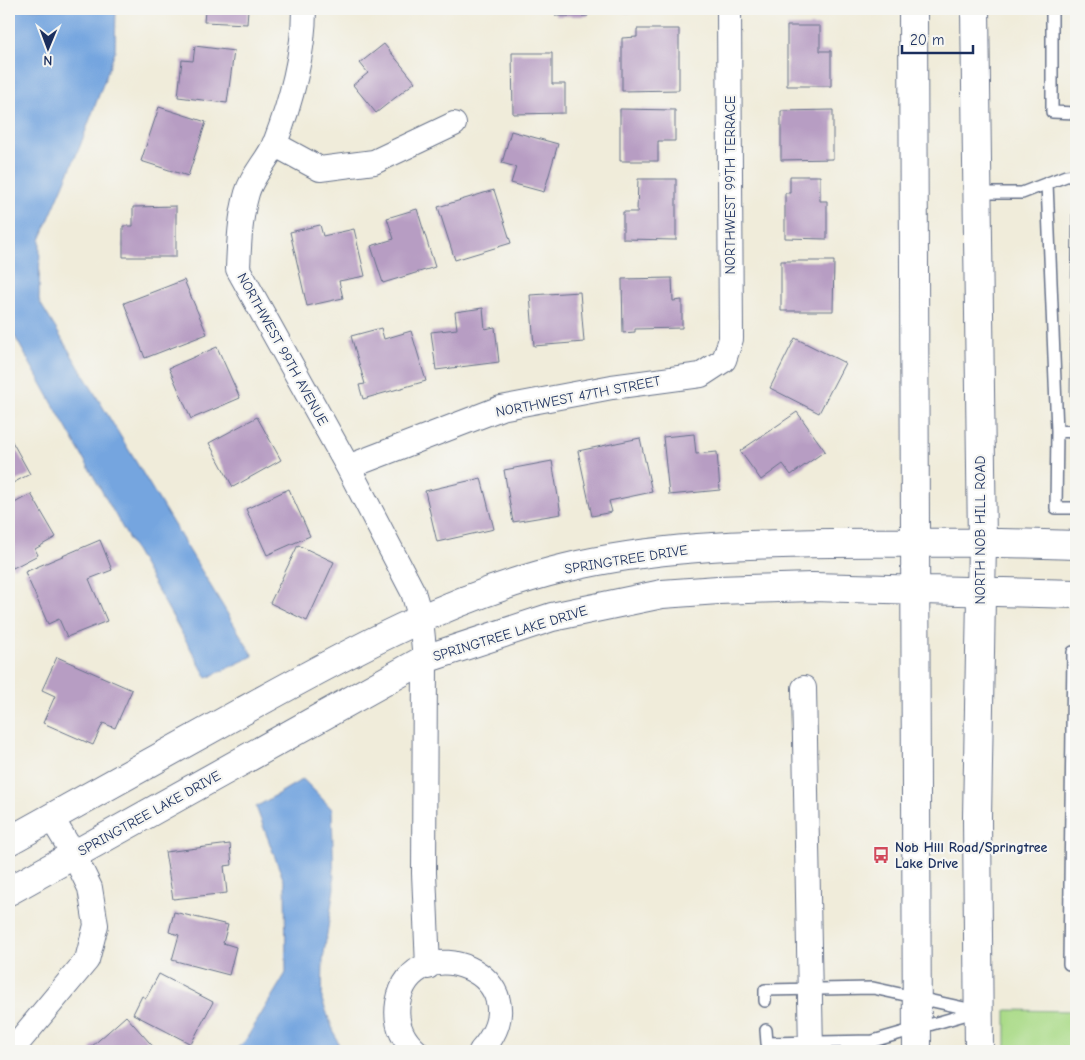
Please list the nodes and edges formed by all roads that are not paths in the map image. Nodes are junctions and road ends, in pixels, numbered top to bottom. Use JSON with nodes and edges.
{"nodes":[{"id":1,"x":304,"y":9,"type":"edge"},
{"id":2,"x":729,"y":9,"type":"edge"},
{"id":3,"x":912,"y":9,"type":"edge"},
{"id":4,"x":975,"y":9,"type":"edge"},
{"id":5,"x":1052,"y":9,"type":"edge"},
{"id":6,"x":1076,"y":113,"type":"edge"},
{"id":7,"x":454,"y":124,"type":"dead end"},
{"id":8,"x":274,"y":144,"type":"junction"},
{"id":9,"x":1076,"y":175,"type":"edge"},
{"id":10,"x":1047,"y":183,"type":"junction"},
{"id":11,"x":978,"y":193,"type":"junction"},
{"id":12,"x":724,"y":360,"type":"joint"},
{"id":13,"x":1057,"y":431,"type":"junction"},
{"id":14,"x":1076,"y":432,"type":"edge"},
{"id":15,"x":348,"y":467,"type":"junction"},
{"id":16,"x":1076,"y":508,"type":"edge"},
{"id":17,"x":916,"y":542,"type":"junction"},
{"id":18,"x":982,"y":542,"type":"junction"},
{"id":19,"x":1076,"y":545,"type":"edge"},
{"id":20,"x":915,"y":591,"type":"junction"},
{"id":21,"x":980,"y":592,"type":"junction"},
{"id":22,"x":1076,"y":594,"type":"edge"},
{"id":23,"x":421,"y":618,"type":"junction"},
{"id":24,"x":1076,"y":652,"type":"edge"},
{"id":25,"x":425,"y":659,"type":"junction"},
{"id":26,"x":804,"y":688,"type":"dead end"},
{"id":27,"x":51,"y":817,"type":"junction"},
{"id":28,"x":9,"y":841,"type":"edge"},
{"id":29,"x":74,"y":855,"type":"junction"},
{"id":30,"x":9,"y":891,"type":"edge"},
{"id":31,"x":1076,"y":964,"type":"edge"},
{"id":32,"x":428,"y":967,"type":"junction"},
{"id":33,"x":809,"y":990,"type":"junction"},
{"id":34,"x":916,"y":997,"type":"junction"},
{"id":35,"x":765,"y":1001,"type":"dead end"},
{"id":36,"x":979,"y":1011,"type":"junction"},
{"id":37,"x":766,"y":1030,"type":"dead end"},
{"id":38,"x":916,"y":1040,"type":"edge"},
{"id":39,"x":811,"y":1047,"type":"edge"},
{"id":40,"x":11,"y":1051,"type":"edge"},
{"id":41,"x":416,"y":1051,"type":"edge"},
{"id":42,"x":481,"y":1051,"type":"edge"},
{"id":43,"x":979,"y":1051,"type":"edge"}],
"edges":[{"from":1,"to":8,"type":"street","name":"NORTHWEST 99TH AVENUE"},
{"from":2,"to":12,"type":"street","name":"NORTHWEST 99TH TERRACE"},
{"from":3,"to":17,"type":"street"},
{"from":4,"to":11,"type":"street","name":"NORTH NOB HILL ROAD"},
{"from":5,"to":6,"type":"lane"},
{"from":7,"to":8,"type":"street"},
{"from":8,"to":15,"type":"street","name":"NORTHWEST 99TH AVENUE"},
{"from":9,"to":10,"type":"lane"},
{"from":10,"to":11,"type":"lane"},
{"from":10,"to":13,"type":"lane"},
{"from":11,"to":18,"type":"street","name":"NORTH NOB HILL ROAD"},
{"from":12,"to":15,"type":"street","name":"NORTHWEST 47TH STREET"},
{"from":13,"to":14,"type":"lane"},
{"from":13,"to":16,"type":"lane"},
{"from":15,"to":23,"type":"street","name":"NORTHWEST 99TH AVENUE"},
{"from":17,"to":18,"type":"street","name":"SPRINGTREE DRIVE"},
{"from":17,"to":20,"type":"street"},
{"from":17,"to":23,"type":"street","name":"SPRINGTREE DRIVE"},
{"from":18,"to":19,"type":"street","name":"SPRINGTREE DRIVE"},
{"from":18,"to":21,"type":"street","name":"NORTH NOB HILL ROAD"},
{"from":20,"to":21,"type":"street","name":"SPRINGTREE LAKE DRIVE"},
{"from":20,"to":25,"type":"street","name":"SPRINGTREE LAKE DRIVE"},
{"from":20,"to":34,"type":"street"},
{"from":21,"to":22,"type":"street","name":"SPRINGTREE LAKE DRIVE"},
{"from":21,"to":36,"type":"street","name":"NORTH NOB HILL ROAD"},
{"from":23,"to":25,"type":"street","name":"NORTHWEST 99TH AVENUE"},
{"from":23,"to":27,"type":"street","name":"SPRINGTREE DRIVE"},
{"from":24,"to":31,"type":"lane"},
{"from":25,"to":29,"type":"street","name":"SPRINGTREE LAKE DRIVE"},
{"from":25,"to":32,"type":"street","name":"NORTHWEST 99TH AVENUE"},
{"from":26,"to":33,"type":"street"},
{"from":27,"to":28,"type":"street"},
{"from":27,"to":29,"type":"street"},
{"from":29,"to":30,"type":"street","name":"SPRINGTREE LAKE DRIVE"},
{"from":29,"to":40,"type":"street"},
{"from":32,"to":41,"type":"street"},
{"from":32,"to":42,"type":"street"},
{"from":33,"to":34,"type":"lane"},
{"from":33,"to":35,"type":"lane"},
{"from":33,"to":39,"type":"street"},
{"from":34,"to":36,"type":"lane"},
{"from":34,"to":38,"type":"street"},
{"from":36,"to":38,"type":"lane"},
{"from":36,"to":43,"type":"street","name":"NORTH NOB HILL ROAD"},
{"from":37,"to":39,"type":"lane"},
{"from":38,"to":39,"type":"lane"}]}
